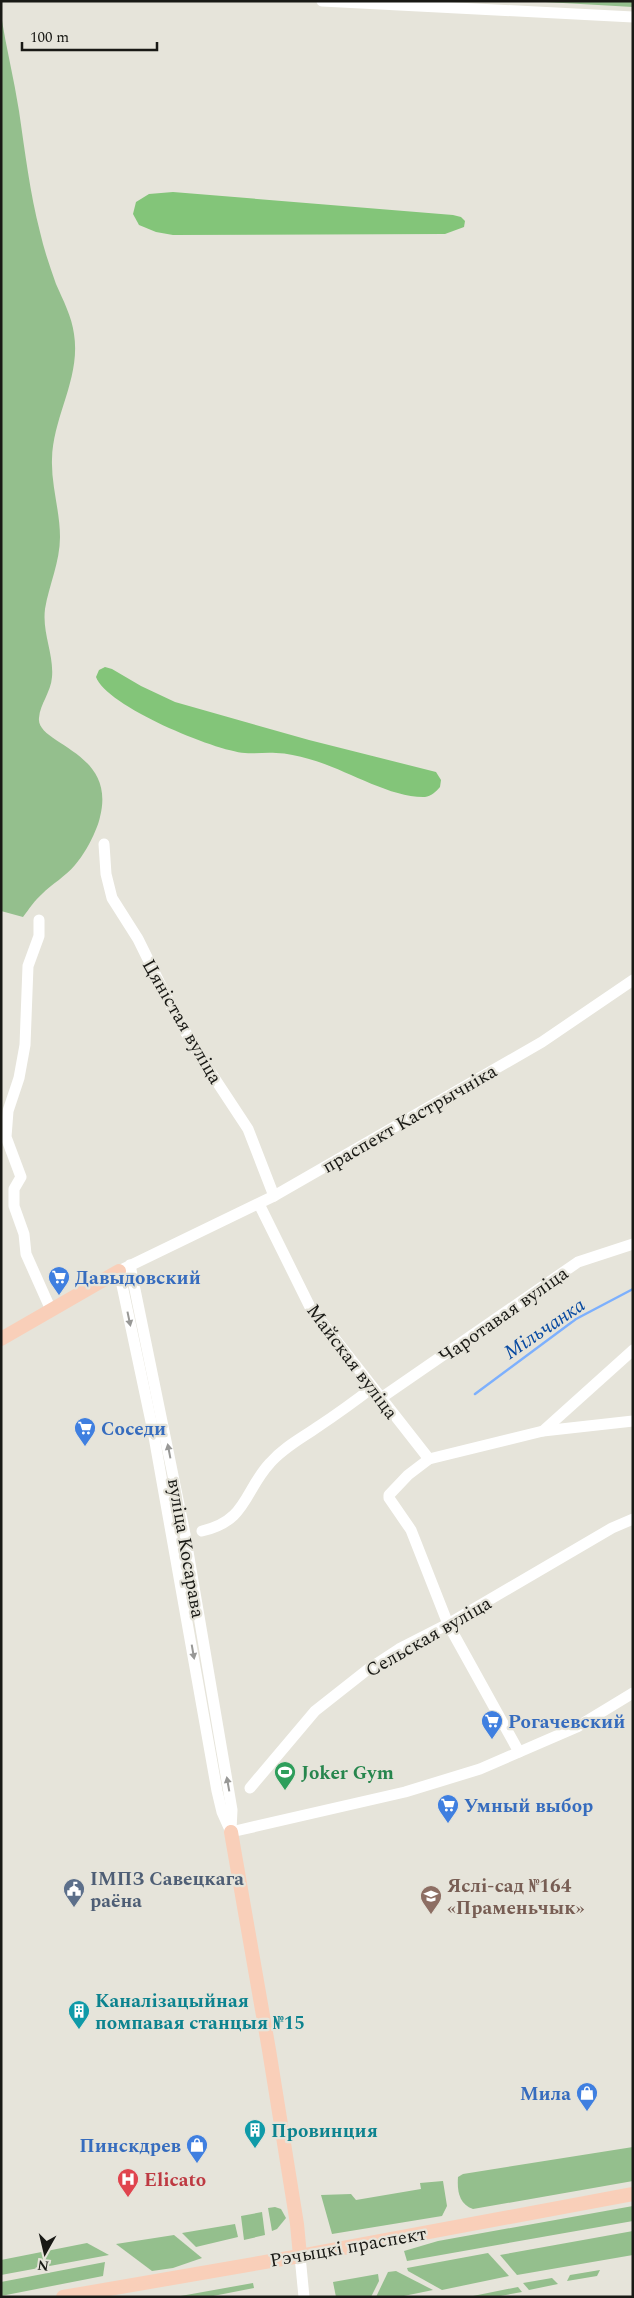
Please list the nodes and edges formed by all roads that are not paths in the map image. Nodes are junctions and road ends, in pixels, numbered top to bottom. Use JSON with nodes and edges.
{"nodes":[{"id":1,"x":322,"y":1,"type":"edge"},
{"id":2,"x":633,"y":17,"type":"edge"},
{"id":3,"x":104,"y":844,"type":"dead end"},
{"id":4,"x":39,"y":920,"type":"dead end"},
{"id":5,"x":633,"y":980,"type":"edge"},
{"id":6,"x":274,"y":1196,"type":"junction"},
{"id":7,"x":258,"y":1204,"type":"junction"},
{"id":8,"x":633,"y":1244,"type":"edge"},
{"id":9,"x":125,"y":1268,"type":"junction"},
{"id":10,"x":51,"y":1310,"type":"junction"},
{"id":11,"x":1,"y":1339,"type":"edge"},
{"id":12,"x":633,"y":1350,"type":"edge"},
{"id":13,"x":372,"y":1388,"type":"junction"},
{"id":14,"x":381,"y":1398,"type":"junction"},
{"id":15,"x":633,"y":1421,"type":"edge"},
{"id":16,"x":543,"y":1431,"type":"junction"},
{"id":17,"x":429,"y":1459,"type":"junction"},
{"id":18,"x":633,"y":1519,"type":"edge"},
{"id":19,"x":202,"y":1531,"type":"dead end"},
{"id":20,"x":448,"y":1624,"type":"junction"},
{"id":21,"x":633,"y":1693,"type":"edge"},
{"id":22,"x":519,"y":1752,"type":"junction"},
{"id":23,"x":250,"y":1788,"type":"dead end"},
{"id":24,"x":231,"y":1832,"type":"junction"},
{"id":25,"x":633,"y":2194,"type":"edge"},
{"id":26,"x":300,"y":2256,"type":"junction"},
{"id":27,"x":63,"y":2297,"type":"edge"},
{"id":28,"x":304,"y":2297,"type":"edge"}],
"edges":[{"from":1,"to":2,"type":"street"},
{"from":3,"to":6,"type":"street","name":"Цяністая вуліца"},
{"from":4,"to":10,"type":"street"},
{"from":5,"to":6,"type":"street","name":"праспект Кастрычніка"},
{"from":6,"to":7,"type":"street","name":"праспект Кастрычніка"},
{"from":7,"to":9,"type":"street","name":"праспект Кастрычніка"},
{"from":7,"to":13,"type":"street","name":"Майская вуліца"},
{"from":8,"to":14,"type":"street","name":"Чаротавая вуліца"},
{"from":9,"to":10,"type":"main road"},
{"from":9,"to":24,"type":"street","name":"вуліца Косарава"},
{"from":10,"to":11,"type":"main road"},
{"from":12,"to":16,"type":"street"},
{"from":13,"to":14,"type":"street","name":"Майская вуліца"},
{"from":13,"to":19,"type":"street"},
{"from":14,"to":17,"type":"street","name":"Майская вуліца"},
{"from":15,"to":16,"type":"street"},
{"from":16,"to":17,"type":"street"},
{"from":17,"to":20,"type":"street"},
{"from":18,"to":20,"type":"street","name":"Сельская вуліца"},
{"from":20,"to":22,"type":"street"},
{"from":20,"to":23,"type":"street","name":"Сельская вуліца"},
{"from":21,"to":22,"type":"street"},
{"from":22,"to":24,"type":"street"},
{"from":24,"to":26,"type":"main road","name":"вуліца Косарава"},
{"from":25,"to":26,"type":"main road","name":"Рэчыцкі праспект"},
{"from":26,"to":27,"type":"main road","name":"Рэчыцкі праспект"},
{"from":26,"to":28,"type":"street","name":"вуліца Косарава"}]}
